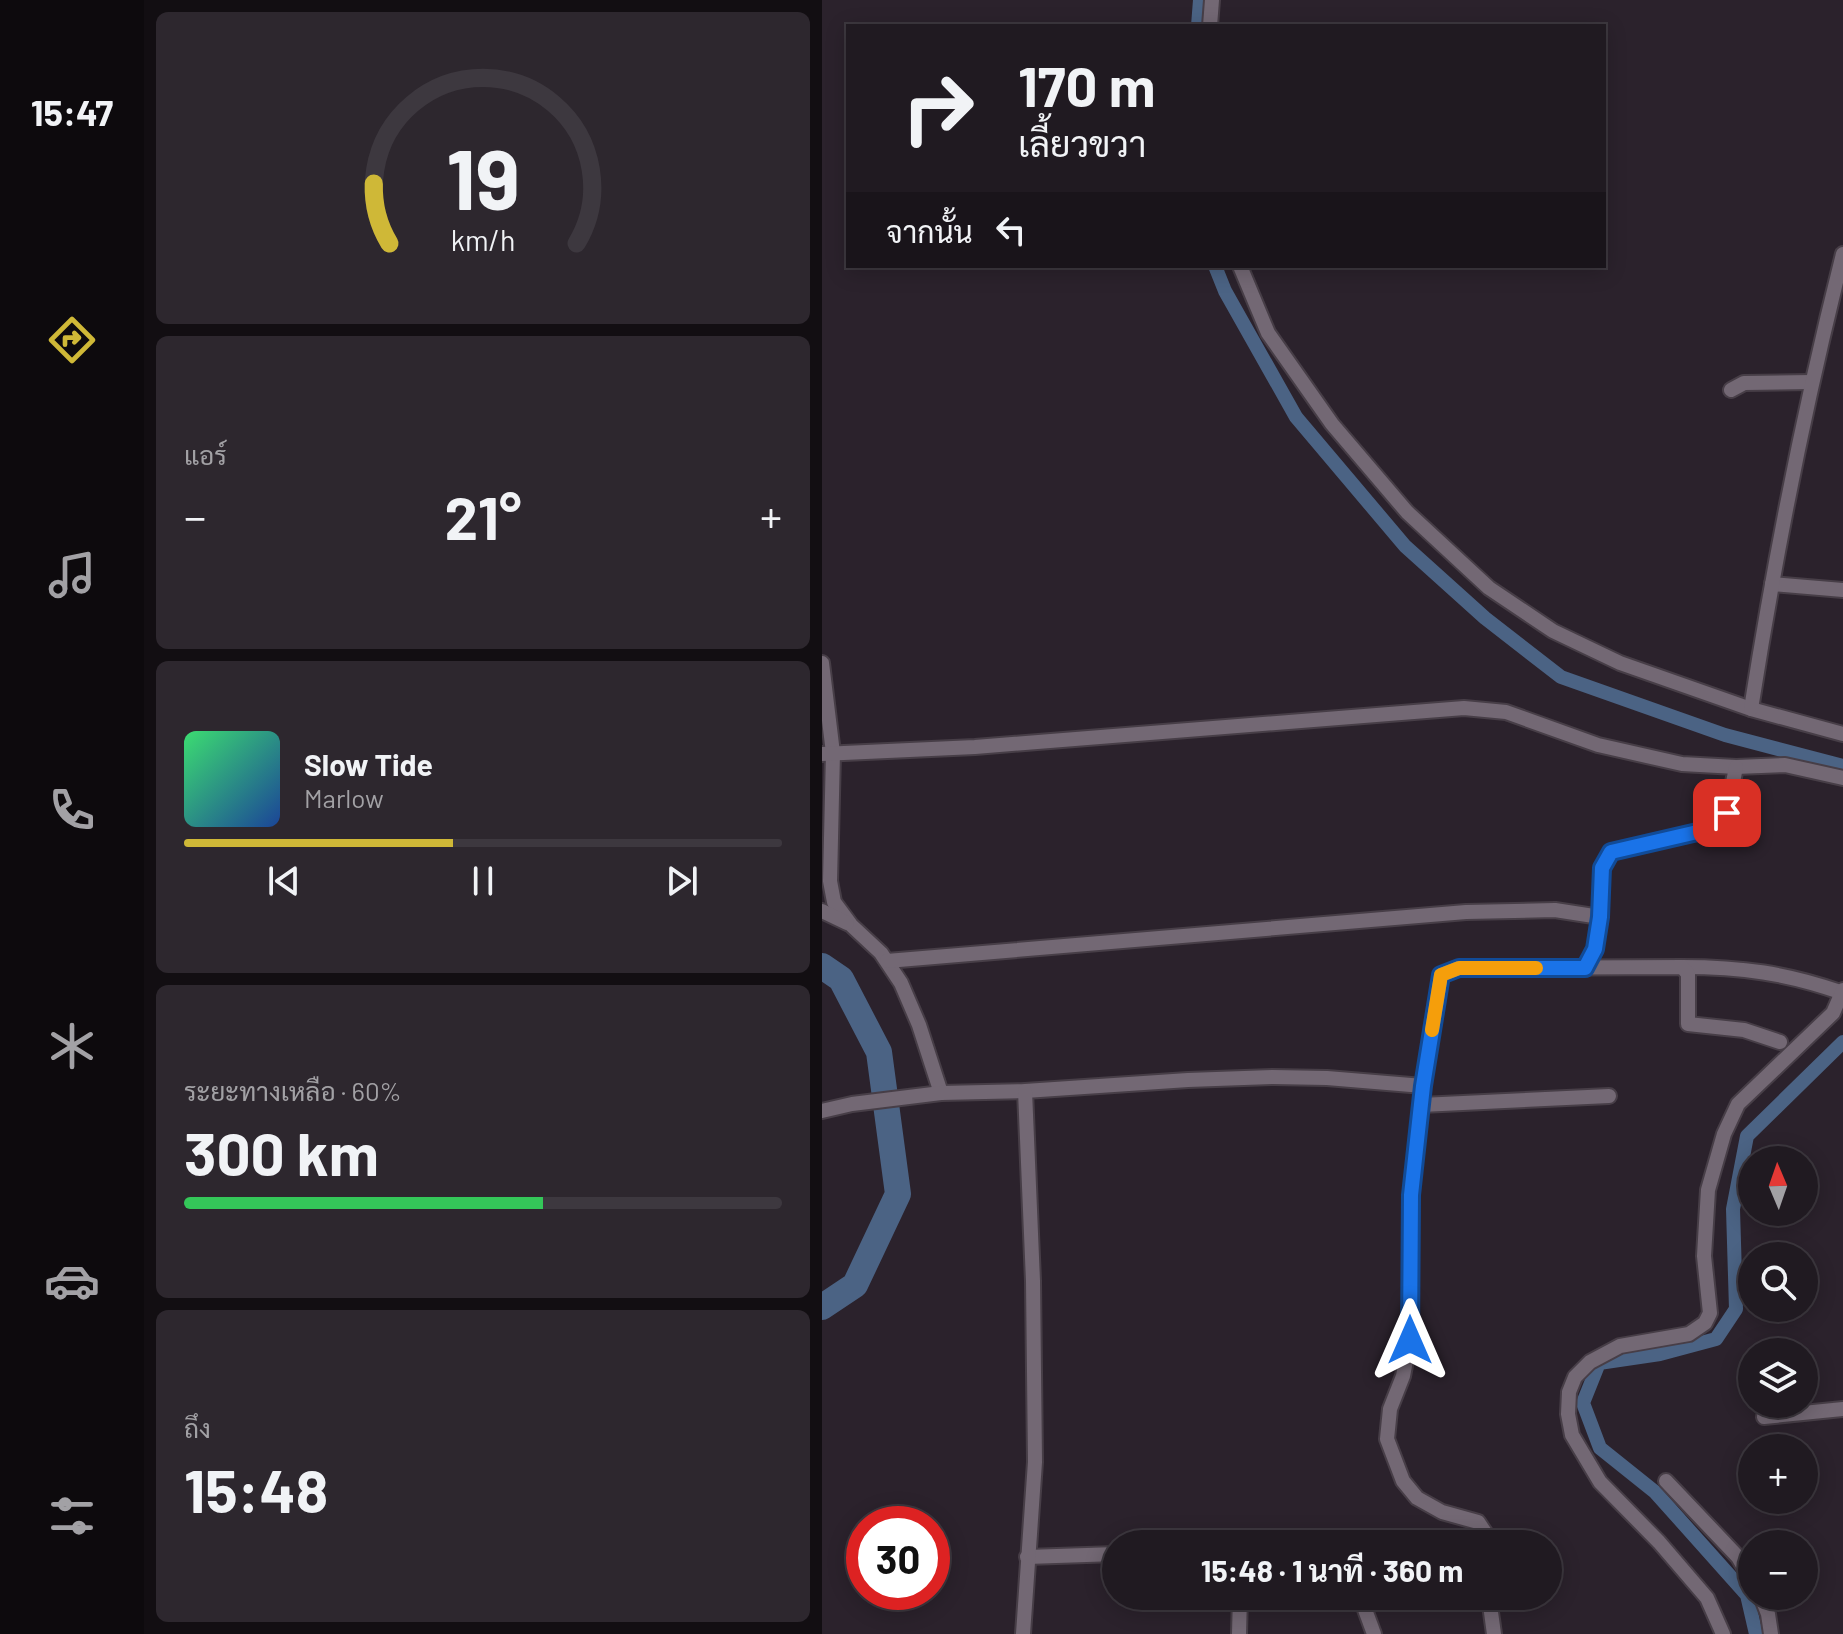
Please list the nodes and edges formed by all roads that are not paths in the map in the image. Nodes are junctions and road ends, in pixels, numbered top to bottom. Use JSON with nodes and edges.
{"nodes":[{"id":1,"x":1212,"y":0,"type":"edge"},
{"id":2,"x":1210,"y":24,"type":"edge"},
{"id":3,"x":1843,"y":254,"type":"edge"},
{"id":4,"x":1241,"y":268,"type":"edge"},
{"id":5,"x":1811,"y":382,"type":"junction"},
{"id":6,"x":1731,"y":390,"type":"dead end"},
{"id":7,"x":1772,"y":584,"type":"junction"},
{"id":8,"x":1843,"y":590,"type":"edge"},
{"id":9,"x":822,"y":663,"type":"edge"},
{"id":10,"x":1751,"y":709,"type":"junction"},
{"id":11,"x":1843,"y":734,"type":"edge"},
{"id":12,"x":827,"y":754,"type":"edge"},
{"id":13,"x":1736,"y":767,"type":"junction"},
{"id":14,"x":1843,"y":778,"type":"edge"},
{"id":15,"x":822,"y":911,"type":"edge"},
{"id":16,"x":1600,"y":917,"type":"junction"},
{"id":17,"x":851,"y":925,"type":"junction"},
{"id":18,"x":887,"y":961,"type":"junction"},
{"id":19,"x":1682,"y":967,"type":"junction"},
{"id":20,"x":1585,"y":968,"type":"junction"},
{"id":21,"x":1843,"y":991,"type":"edge"},
{"id":22,"x":1780,"y":1042,"type":"dead end"},
{"id":23,"x":1423,"y":1086,"type":"junction"},
{"id":24,"x":1025,"y":1091,"type":"junction"},
{"id":25,"x":941,"y":1093,"type":"junction"},
{"id":26,"x":1609,"y":1096,"type":"dead end"},
{"id":27,"x":1421,"y":1105,"type":"junction"},
{"id":28,"x":822,"y":1111,"type":"edge"},
{"id":29,"x":1843,"y":1409,"type":"edge"},
{"id":30,"x":1818,"y":1412,"type":"edge"},
{"id":31,"x":1666,"y":1481,"type":"dead end"},
{"id":32,"x":1483,"y":1530,"type":"edge"},
{"id":33,"x":1102,"y":1554,"type":"edge"},
{"id":34,"x":1027,"y":1557,"type":"junction"},
{"id":35,"x":1738,"y":1557,"type":"edge"},
{"id":36,"x":1240,"y":1610,"type":"edge"},
{"id":37,"x":1365,"y":1610,"type":"edge"},
{"id":38,"x":1491,"y":1610,"type":"edge"},
{"id":39,"x":1766,"y":1610,"type":"edge"},
{"id":40,"x":1023,"y":1634,"type":"edge"},
{"id":41,"x":1239,"y":1634,"type":"edge"},
{"id":42,"x":1374,"y":1634,"type":"edge"},
{"id":43,"x":1494,"y":1634,"type":"edge"},
{"id":44,"x":1723,"y":1634,"type":"edge"},
{"id":45,"x":1771,"y":1634,"type":"edge"}],
"edges":[{"from":1,"to":2,"type":"street"},
{"from":3,"to":5,"type":"street"},
{"from":4,"to":10,"type":"street"},
{"from":5,"to":6,"type":"street"},
{"from":5,"to":7,"type":"street"},
{"from":7,"to":8,"type":"street"},
{"from":7,"to":10,"type":"street"},
{"from":9,"to":12,"type":"street"},
{"from":10,"to":11,"type":"street"},
{"from":12,"to":13,"type":"street"},
{"from":12,"to":17,"type":"street"},
{"from":13,"to":14,"type":"street"},
{"from":13,"to":16,"type":"street"},
{"from":15,"to":17,"type":"street"},
{"from":16,"to":18,"type":"street"},
{"from":16,"to":20,"type":"street"},
{"from":17,"to":18,"type":"street"},
{"from":18,"to":25,"type":"street"},
{"from":19,"to":20,"type":"street"},
{"from":19,"to":21,"type":"street"},
{"from":19,"to":22,"type":"street"},
{"from":20,"to":23,"type":"street"},
{"from":21,"to":44,"type":"street"},
{"from":23,"to":24,"type":"street"},
{"from":23,"to":27,"type":"street"},
{"from":24,"to":25,"type":"street"},
{"from":24,"to":34,"type":"street"},
{"from":25,"to":28,"type":"street"},
{"from":26,"to":27,"type":"street"},
{"from":27,"to":32,"type":"street"},
{"from":29,"to":30,"type":"street"},
{"from":31,"to":35,"type":"street"},
{"from":33,"to":34,"type":"street"},
{"from":34,"to":40,"type":"street"},
{"from":36,"to":41,"type":"street"},
{"from":37,"to":42,"type":"street"},
{"from":38,"to":43,"type":"street"},
{"from":39,"to":45,"type":"street"}]}
